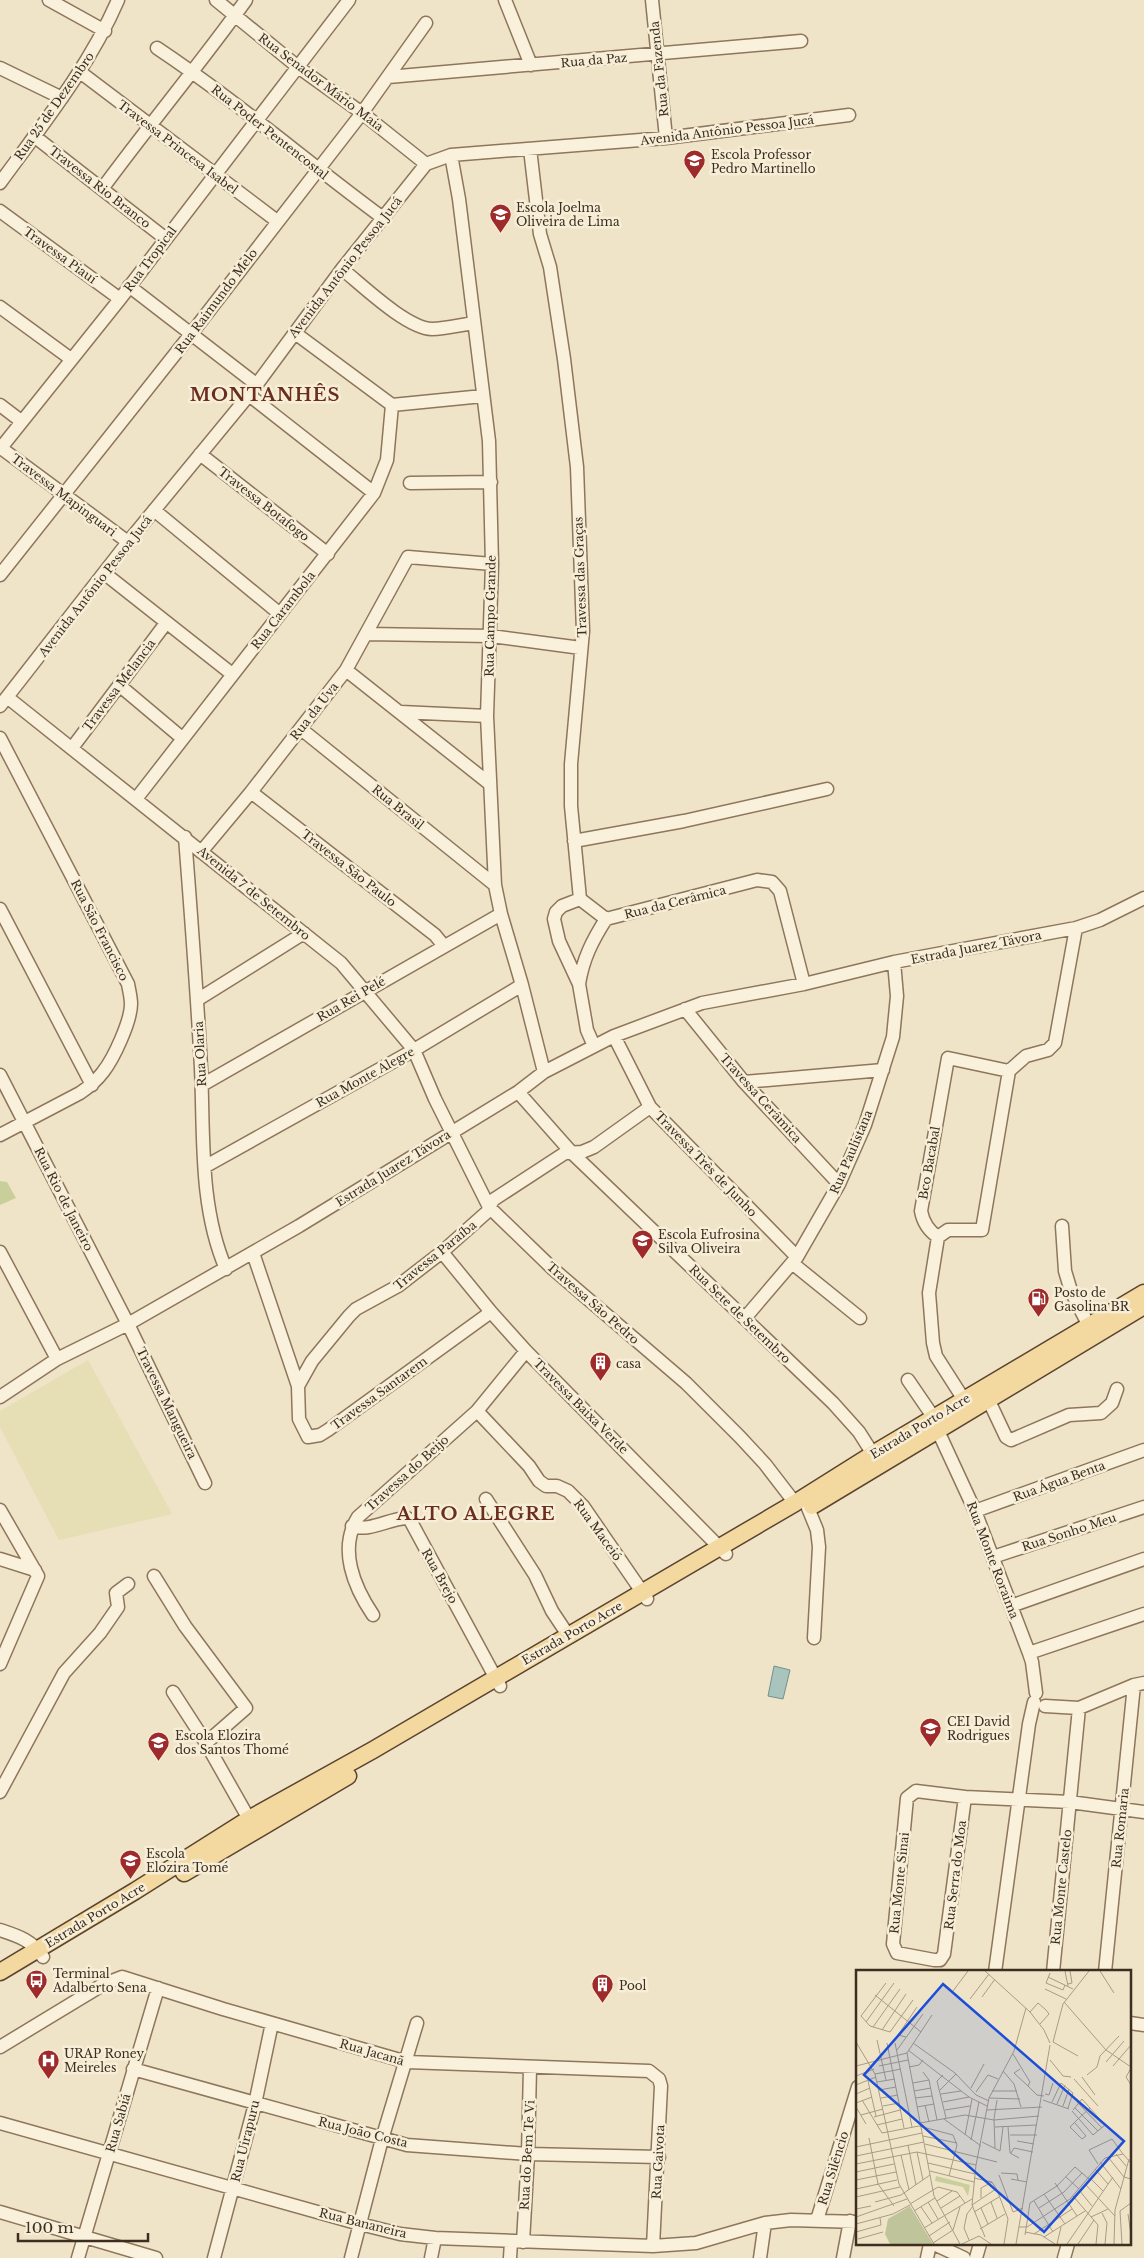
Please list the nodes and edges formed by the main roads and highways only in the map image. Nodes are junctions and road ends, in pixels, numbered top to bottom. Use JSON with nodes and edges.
{"nodes":[{"id":1,"x":1144,"y":1293,"type":"edge"},
{"id":2,"x":1144,"y":1306,"type":"edge"},
{"id":3,"x":968,"y":1406,"type":"junction"},
{"id":4,"x":645,"y":1595,"type":"junction"},
{"id":5,"x":498,"y":1682,"type":"junction"},
{"id":6,"x":40,"y":1953,"type":"junction"},
{"id":7,"x":0,"y":1972,"type":"edge"},
{"id":8,"x":0,"y":1984,"type":"edge"}],
"edges":[{"from":1,"to":3,"type":"main road","name":"Estrada Porto Acre"},
{"from":2,"to":3,"type":"main road","name":"Estrada Porto Acre"},
{"from":3,"to":4,"type":"main road","name":"Estrada Porto Acre"},
{"from":4,"to":5,"type":"main road","name":"Estrada Porto Acre"},
{"from":4,"to":5,"type":"main road","name":"Estrada Porto Acre"},
{"from":5,"to":6,"type":"main road","name":"Estrada Porto Acre"},
{"from":5,"to":6,"type":"main road","name":"Estrada Porto Acre"},
{"from":6,"to":7,"type":"main road","name":"Estrada Porto Acre"},
{"from":6,"to":8,"type":"main road","name":"Estrada Porto Acre"}]}
